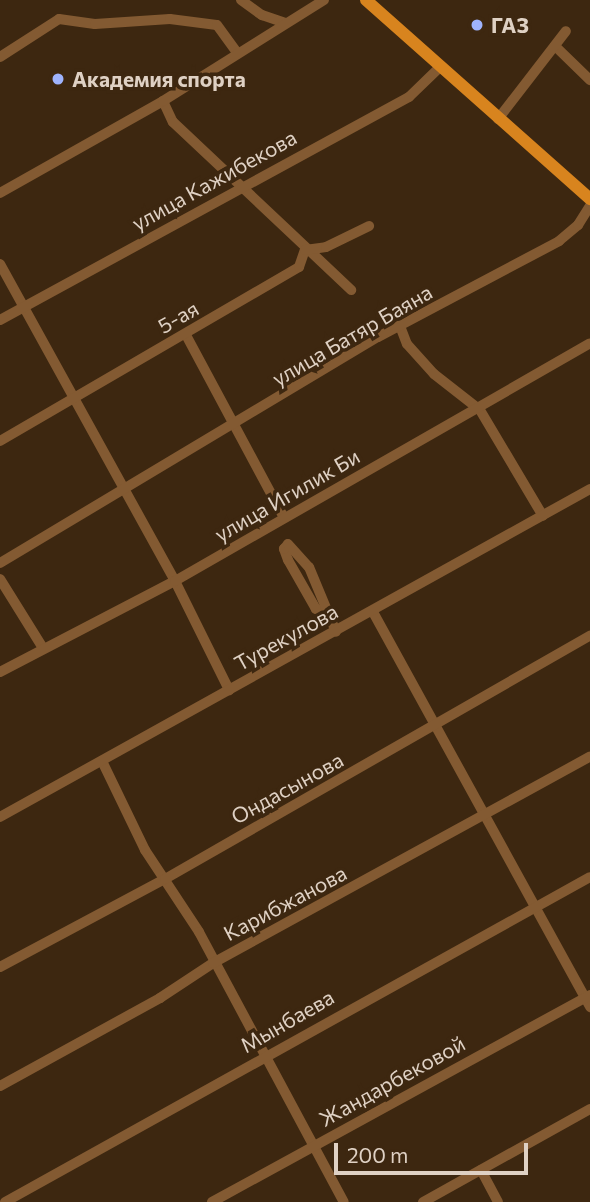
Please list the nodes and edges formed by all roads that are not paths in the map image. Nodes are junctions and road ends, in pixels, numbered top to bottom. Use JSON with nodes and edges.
{"nodes":[{"id":1,"x":241,"y":0,"type":"edge"},
{"id":2,"x":324,"y":0,"type":"edge"},
{"id":3,"x":366,"y":0,"type":"edge"},
{"id":4,"x":285,"y":23,"type":"junction"},
{"id":5,"x":566,"y":31,"type":"dead end"},
{"id":6,"x":555,"y":46,"type":"junction"},
{"id":7,"x":237,"y":53,"type":"junction"},
{"id":8,"x":0,"y":57,"type":"edge"},
{"id":9,"x":440,"y":67,"type":"junction"},
{"id":10,"x":590,"y":80,"type":"edge"},
{"id":11,"x":163,"y":101,"type":"junction"},
{"id":12,"x":498,"y":119,"type":"junction"},
{"id":13,"x":239,"y":188,"type":"junction"},
{"id":14,"x":0,"y":193,"type":"edge"},
{"id":15,"x":590,"y":200,"type":"edge"},
{"id":16,"x":590,"y":206,"type":"edge"},
{"id":17,"x":369,"y":226,"type":"dead end"},
{"id":18,"x":305,"y":250,"type":"junction"},
{"id":19,"x":0,"y":264,"type":"edge"},
{"id":20,"x":351,"y":290,"type":"dead end"},
{"id":21,"x":23,"y":306,"type":"junction"},
{"id":22,"x":0,"y":320,"type":"edge"},
{"id":23,"x":400,"y":326,"type":"junction"},
{"id":24,"x":186,"y":335,"type":"junction"},
{"id":25,"x":590,"y":343,"type":"edge"},
{"id":26,"x":76,"y":400,"type":"junction"},
{"id":27,"x":480,"y":410,"type":"junction"},
{"id":28,"x":236,"y":425,"type":"junction"},
{"id":29,"x":0,"y":441,"type":"edge"},
{"id":30,"x":125,"y":488,"type":"junction"},
{"id":31,"x":590,"y":489,"type":"edge"},
{"id":32,"x":283,"y":516,"type":"junction"},
{"id":33,"x":544,"y":516,"type":"junction"},
{"id":34,"x":0,"y":563,"type":"edge"},
{"id":35,"x":0,"y":579,"type":"edge"},
{"id":36,"x":175,"y":581,"type":"junction"},
{"id":37,"x":373,"y":612,"type":"junction"},
{"id":38,"x":327,"y":613,"type":"junction"},
{"id":39,"x":336,"y":632,"type":"junction"},
{"id":40,"x":590,"y":636,"type":"edge"},
{"id":41,"x":43,"y":648,"type":"junction"},
{"id":42,"x":0,"y":672,"type":"edge"},
{"id":43,"x":229,"y":690,"type":"junction"},
{"id":44,"x":436,"y":727,"type":"junction"},
{"id":45,"x":590,"y":757,"type":"edge"},
{"id":46,"x":102,"y":761,"type":"junction"},
{"id":47,"x":485,"y":816,"type":"junction"},
{"id":48,"x":0,"y":817,"type":"edge"},
{"id":49,"x":590,"y":877,"type":"edge"},
{"id":50,"x":165,"y":879,"type":"junction"},
{"id":51,"x":536,"y":907,"type":"junction"},
{"id":52,"x":214,"y":963,"type":"junction"},
{"id":53,"x":0,"y":967,"type":"edge"},
{"id":54,"x":588,"y":1000,"type":"edge"},
{"id":55,"x":266,"y":1056,"type":"junction"},
{"id":56,"x":0,"y":1086,"type":"edge"},
{"id":57,"x":590,"y":1109,"type":"edge"},
{"id":58,"x":313,"y":1146,"type":"junction"},
{"id":59,"x":481,"y":1170,"type":"junction"},
{"id":60,"x":5,"y":1202,"type":"edge"},
{"id":61,"x":212,"y":1202,"type":"edge"},
{"id":62,"x":344,"y":1202,"type":"edge"},
{"id":63,"x":423,"y":1202,"type":"edge"},
{"id":64,"x":498,"y":1202,"type":"edge"}],
"edges":[{"from":1,"to":4,"type":"street"},
{"from":2,"to":4,"type":"street"},
{"from":3,"to":9,"type":"main road"},
{"from":4,"to":7,"type":"street"},
{"from":5,"to":6,"type":"street"},
{"from":6,"to":10,"type":"street"},
{"from":6,"to":12,"type":"street"},
{"from":7,"to":8,"type":"street"},
{"from":7,"to":11,"type":"street"},
{"from":9,"to":12,"type":"main road"},
{"from":9,"to":13,"type":"street","name":"улица Кажибекова"},
{"from":11,"to":13,"type":"street"},
{"from":11,"to":14,"type":"street"},
{"from":12,"to":15,"type":"main road"},
{"from":13,"to":18,"type":"street"},
{"from":13,"to":21,"type":"street","name":"улица Кажибекова"},
{"from":16,"to":23,"type":"street","name":"улица Батяр Баяна"},
{"from":17,"to":18,"type":"street"},
{"from":18,"to":20,"type":"street"},
{"from":18,"to":24,"type":"street","name":"5-ая"},
{"from":19,"to":21,"type":"street"},
{"from":21,"to":22,"type":"street","name":"улица Кажибекова"},
{"from":21,"to":26,"type":"street"},
{"from":23,"to":27,"type":"street"},
{"from":23,"to":28,"type":"street","name":"улица Батяр Баяна"},
{"from":24,"to":26,"type":"street","name":"5-ая"},
{"from":24,"to":28,"type":"street"},
{"from":25,"to":27,"type":"street","name":"улица Игилик Би"},
{"from":26,"to":29,"type":"street","name":"5-ая"},
{"from":26,"to":30,"type":"street"},
{"from":27,"to":32,"type":"street","name":"улица Игилик Би"},
{"from":27,"to":33,"type":"street"},
{"from":28,"to":30,"type":"street","name":"улица Батяр Баяна"},
{"from":28,"to":32,"type":"street"},
{"from":30,"to":34,"type":"street","name":"улица Батяр Баяна"},
{"from":30,"to":36,"type":"street"},
{"from":31,"to":33,"type":"street","name":"Турекулова"},
{"from":32,"to":36,"type":"street","name":"улица Игилик Би"},
{"from":33,"to":37,"type":"street","name":"Турекулова"},
{"from":35,"to":41,"type":"street"},
{"from":36,"to":41,"type":"street","name":"улица Игилик Би"},
{"from":36,"to":43,"type":"street"},
{"from":37,"to":39,"type":"street","name":"Турекулова"},
{"from":37,"to":44,"type":"street"},
{"from":38,"to":38,"type":"street"},
{"from":38,"to":39,"type":"street"},
{"from":39,"to":43,"type":"street","name":"Турекулова"},
{"from":40,"to":44,"type":"street","name":"Ондасынова"},
{"from":41,"to":42,"type":"street","name":"улица Игилик Би"},
{"from":43,"to":46,"type":"street","name":"Турекулова"},
{"from":44,"to":47,"type":"street"},
{"from":44,"to":50,"type":"street","name":"Ондасынова"},
{"from":45,"to":47,"type":"street","name":"Карибжанова"},
{"from":46,"to":48,"type":"street","name":"Турекулова"},
{"from":46,"to":50,"type":"street"},
{"from":47,"to":51,"type":"street"},
{"from":47,"to":52,"type":"street","name":"Карибжанова"},
{"from":49,"to":51,"type":"street","name":"Мынбаева"},
{"from":50,"to":52,"type":"street"},
{"from":50,"to":53,"type":"street","name":"Ондасынова"},
{"from":51,"to":54,"type":"street"},
{"from":51,"to":55,"type":"street","name":"Мынбаева"},
{"from":52,"to":55,"type":"street"},
{"from":52,"to":56,"type":"street","name":"Карибжанова"},
{"from":54,"to":58,"type":"street","name":"Жандарбековой"},
{"from":55,"to":58,"type":"street"},
{"from":55,"to":60,"type":"street","name":"Мынбаева"},
{"from":57,"to":59,"type":"street"},
{"from":58,"to":61,"type":"street","name":"Жандарбековой"},
{"from":58,"to":62,"type":"street"},
{"from":59,"to":63,"type":"street"},
{"from":59,"to":64,"type":"street"}]}
